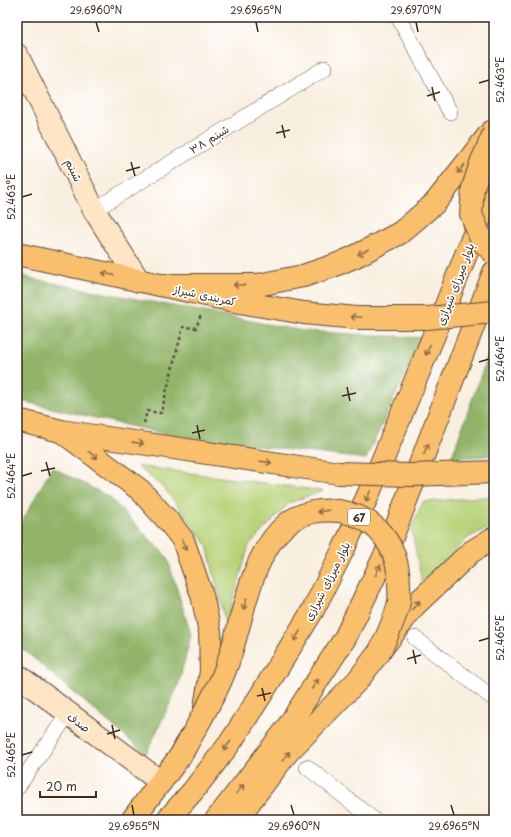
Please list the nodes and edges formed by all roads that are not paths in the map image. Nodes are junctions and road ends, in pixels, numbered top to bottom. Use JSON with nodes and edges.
{"nodes":[{"id":1,"x":398,"y":17,"type":"edge"},
{"id":2,"x":18,"y":60,"type":"edge"},
{"id":3,"x":325,"y":68,"type":"dead end"},
{"id":4,"x":450,"y":112,"type":"dead end"},
{"id":5,"x":494,"y":128,"type":"edge"},
{"id":6,"x":494,"y":133,"type":"edge"},
{"id":7,"x":494,"y":183,"type":"edge"},
{"id":8,"x":94,"y":210,"type":"junction"},
{"id":9,"x":494,"y":253,"type":"edge"},
{"id":10,"x":17,"y":254,"type":"edge"},
{"id":11,"x":494,"y":272,"type":"edge"},
{"id":12,"x":139,"y":281,"type":"junction"},
{"id":13,"x":160,"y":285,"type":"junction"},
{"id":14,"x":494,"y":312,"type":"edge"},
{"id":15,"x":17,"y":420,"type":"edge"},
{"id":16,"x":61,"y":431,"type":"junction"},
{"id":17,"x":494,"y":472,"type":"edge"},
{"id":18,"x":494,"y":538,"type":"edge"},
{"id":19,"x":415,"y":638,"type":"dead end"},
{"id":20,"x":379,"y":652,"type":"junction"},
{"id":21,"x":17,"y":675,"type":"edge"},
{"id":22,"x":494,"y":699,"type":"edge"},
{"id":23,"x":68,"y":714,"type":"junction"},
{"id":24,"x":181,"y":755,"type":"junction"},
{"id":25,"x":307,"y":767,"type":"dead end"},
{"id":26,"x":161,"y":782,"type":"junction"},
{"id":27,"x":17,"y":788,"type":"edge"},
{"id":28,"x":132,"y":820,"type":"edge"},
{"id":29,"x":167,"y":820,"type":"edge"},
{"id":30,"x":216,"y":820,"type":"edge"},
{"id":31,"x":236,"y":820,"type":"edge"},
{"id":32,"x":374,"y":820,"type":"edge"}],
"edges":[{"from":1,"to":4,"type":"street"},
{"from":2,"to":8,"type":"street","name":"شبنم"},
{"from":3,"to":8,"type":"street","name":"شبنم ۳۸"},
{"from":5,"to":13,"type":"main road","one_way":true},
{"from":6,"to":9,"type":"main road","bridge":true},
{"from":7,"to":29,"type":"main road","name":"بلوار میرزای شیرازی","number":"67","one_way":true},
{"from":8,"to":12,"type":"street","name":"شبنم"},
{"from":12,"to":10,"type":"main road","name":"کمربندی شیراز","one_way":true},
{"from":30,"to":11,"type":"main road","one_way":true},
{"from":12,"to":13,"type":"main road","name":"کمربندی شیراز"},
{"from":14,"to":13,"type":"main road","name":"کمربندی شیراز","one_way":true,"bridge":true},
{"from":15,"to":16,"type":"main road"},
{"from":16,"to":17,"type":"main road","one_way":true,"bridge":true},
{"from":16,"to":24,"type":"main road","one_way":true},
{"from":20,"to":18,"type":"main road","one_way":true},
{"from":19,"to":22,"type":"street"},
{"from":20,"to":24,"type":"main road","one_way":true,"bridge":true},
{"from":31,"to":20,"type":"main road","one_way":true},
{"from":21,"to":23,"type":"street","name":"صدف"},
{"from":23,"to":26,"type":"street","name":"صدف"},
{"from":23,"to":27,"type":"street"},
{"from":24,"to":26,"type":"main road"},
{"from":25,"to":32,"type":"street"},
{"from":26,"to":28,"type":"main road"}]}
